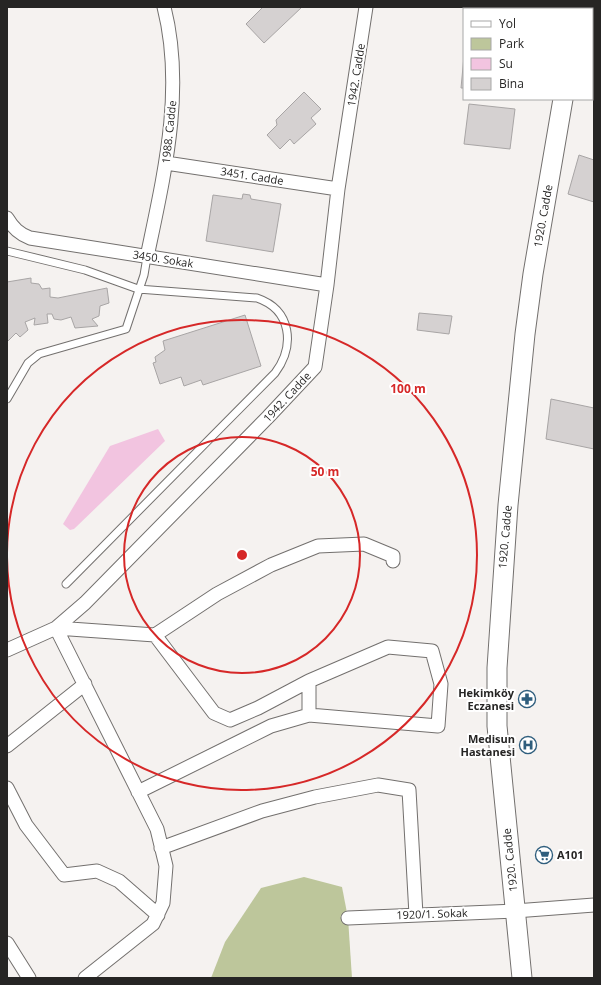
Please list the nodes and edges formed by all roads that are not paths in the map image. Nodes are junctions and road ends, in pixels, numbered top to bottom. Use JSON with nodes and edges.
{"nodes":[{"id":1,"x":164,"y":7,"type":"edge"},
{"id":2,"x":366,"y":7,"type":"edge"},
{"id":3,"x":563,"y":100,"type":"edge"},
{"id":4,"x":166,"y":163,"type":"junction"},
{"id":5,"x":338,"y":189,"type":"junction"},
{"id":6,"x":7,"y":218,"type":"edge"},
{"id":7,"x":7,"y":252,"type":"edge"},
{"id":8,"x":147,"y":257,"type":"junction"},
{"id":9,"x":327,"y":286,"type":"junction"},
{"id":10,"x":138,"y":289,"type":"junction"},
{"id":11,"x":7,"y":399,"type":"edge"},
{"id":12,"x":393,"y":561,"type":"dead end"},
{"id":13,"x":66,"y":584,"type":"dead end"},
{"id":14,"x":56,"y":628,"type":"junction"},
{"id":15,"x":155,"y":635,"type":"junction"},
{"id":16,"x":7,"y":650,"type":"edge"},
{"id":17,"x":309,"y":681,"type":"junction"},
{"id":18,"x":85,"y":684,"type":"junction"},
{"id":19,"x":309,"y":715,"type":"junction"},
{"id":20,"x":7,"y":746,"type":"edge"},
{"id":21,"x":7,"y":788,"type":"edge"},
{"id":22,"x":138,"y":792,"type":"junction"},
{"id":23,"x":162,"y":848,"type":"junction"},
{"id":24,"x":594,"y":905,"type":"edge"},
{"id":25,"x":515,"y":911,"type":"junction"},
{"id":26,"x":158,"y":915,"type":"junction"},
{"id":27,"x":416,"y":915,"type":"junction"},
{"id":28,"x":348,"y":918,"type":"dead end"},
{"id":29,"x":7,"y":943,"type":"edge"},
{"id":30,"x":29,"y":978,"type":"edge"},
{"id":31,"x":85,"y":978,"type":"edge"},
{"id":32,"x":522,"y":978,"type":"edge"}],
"edges":[{"from":1,"to":4,"type":"street","name":"1988. Cadde"},
{"from":2,"to":5,"type":"street","name":"1942. Cadde"},
{"from":3,"to":25,"type":"main road","name":"1920. Cadde"},
{"from":4,"to":5,"type":"street","name":"3451. Cadde"},
{"from":4,"to":8,"type":"street","name":"1988. Cadde"},
{"from":5,"to":9,"type":"street","name":"1942. Cadde"},
{"from":6,"to":8,"type":"street","name":"3450. Sokak"},
{"from":7,"to":10,"type":"lane"},
{"from":8,"to":9,"type":"street","name":"3450. Sokak"},
{"from":8,"to":10,"type":"lane"},
{"from":9,"to":14,"type":"street","name":"1942. Cadde"},
{"from":10,"to":11,"type":"lane"},
{"from":10,"to":13,"type":"lane"},
{"from":12,"to":15,"type":"street"},
{"from":14,"to":15,"type":"street"},
{"from":14,"to":16,"type":"street","name":"1942. Cadde"},
{"from":14,"to":18,"type":"street"},
{"from":15,"to":17,"type":"street"},
{"from":17,"to":19,"type":"street"},
{"from":17,"to":19,"type":"street"},
{"from":18,"to":20,"type":"street"},
{"from":18,"to":22,"type":"street"},
{"from":19,"to":22,"type":"street"},
{"from":21,"to":26,"type":"street"},
{"from":22,"to":23,"type":"street"},
{"from":23,"to":26,"type":"street"},
{"from":23,"to":27,"type":"street"},
{"from":24,"to":25,"type":"street","name":"1920/1. Sokak"},
{"from":25,"to":27,"type":"street","name":"1920/1. Sokak"},
{"from":25,"to":32,"type":"main road","name":"1920. Cadde"},
{"from":26,"to":31,"type":"street"},
{"from":27,"to":28,"type":"street","name":"1920/1. Sokak"},
{"from":29,"to":30,"type":"street"}]}
